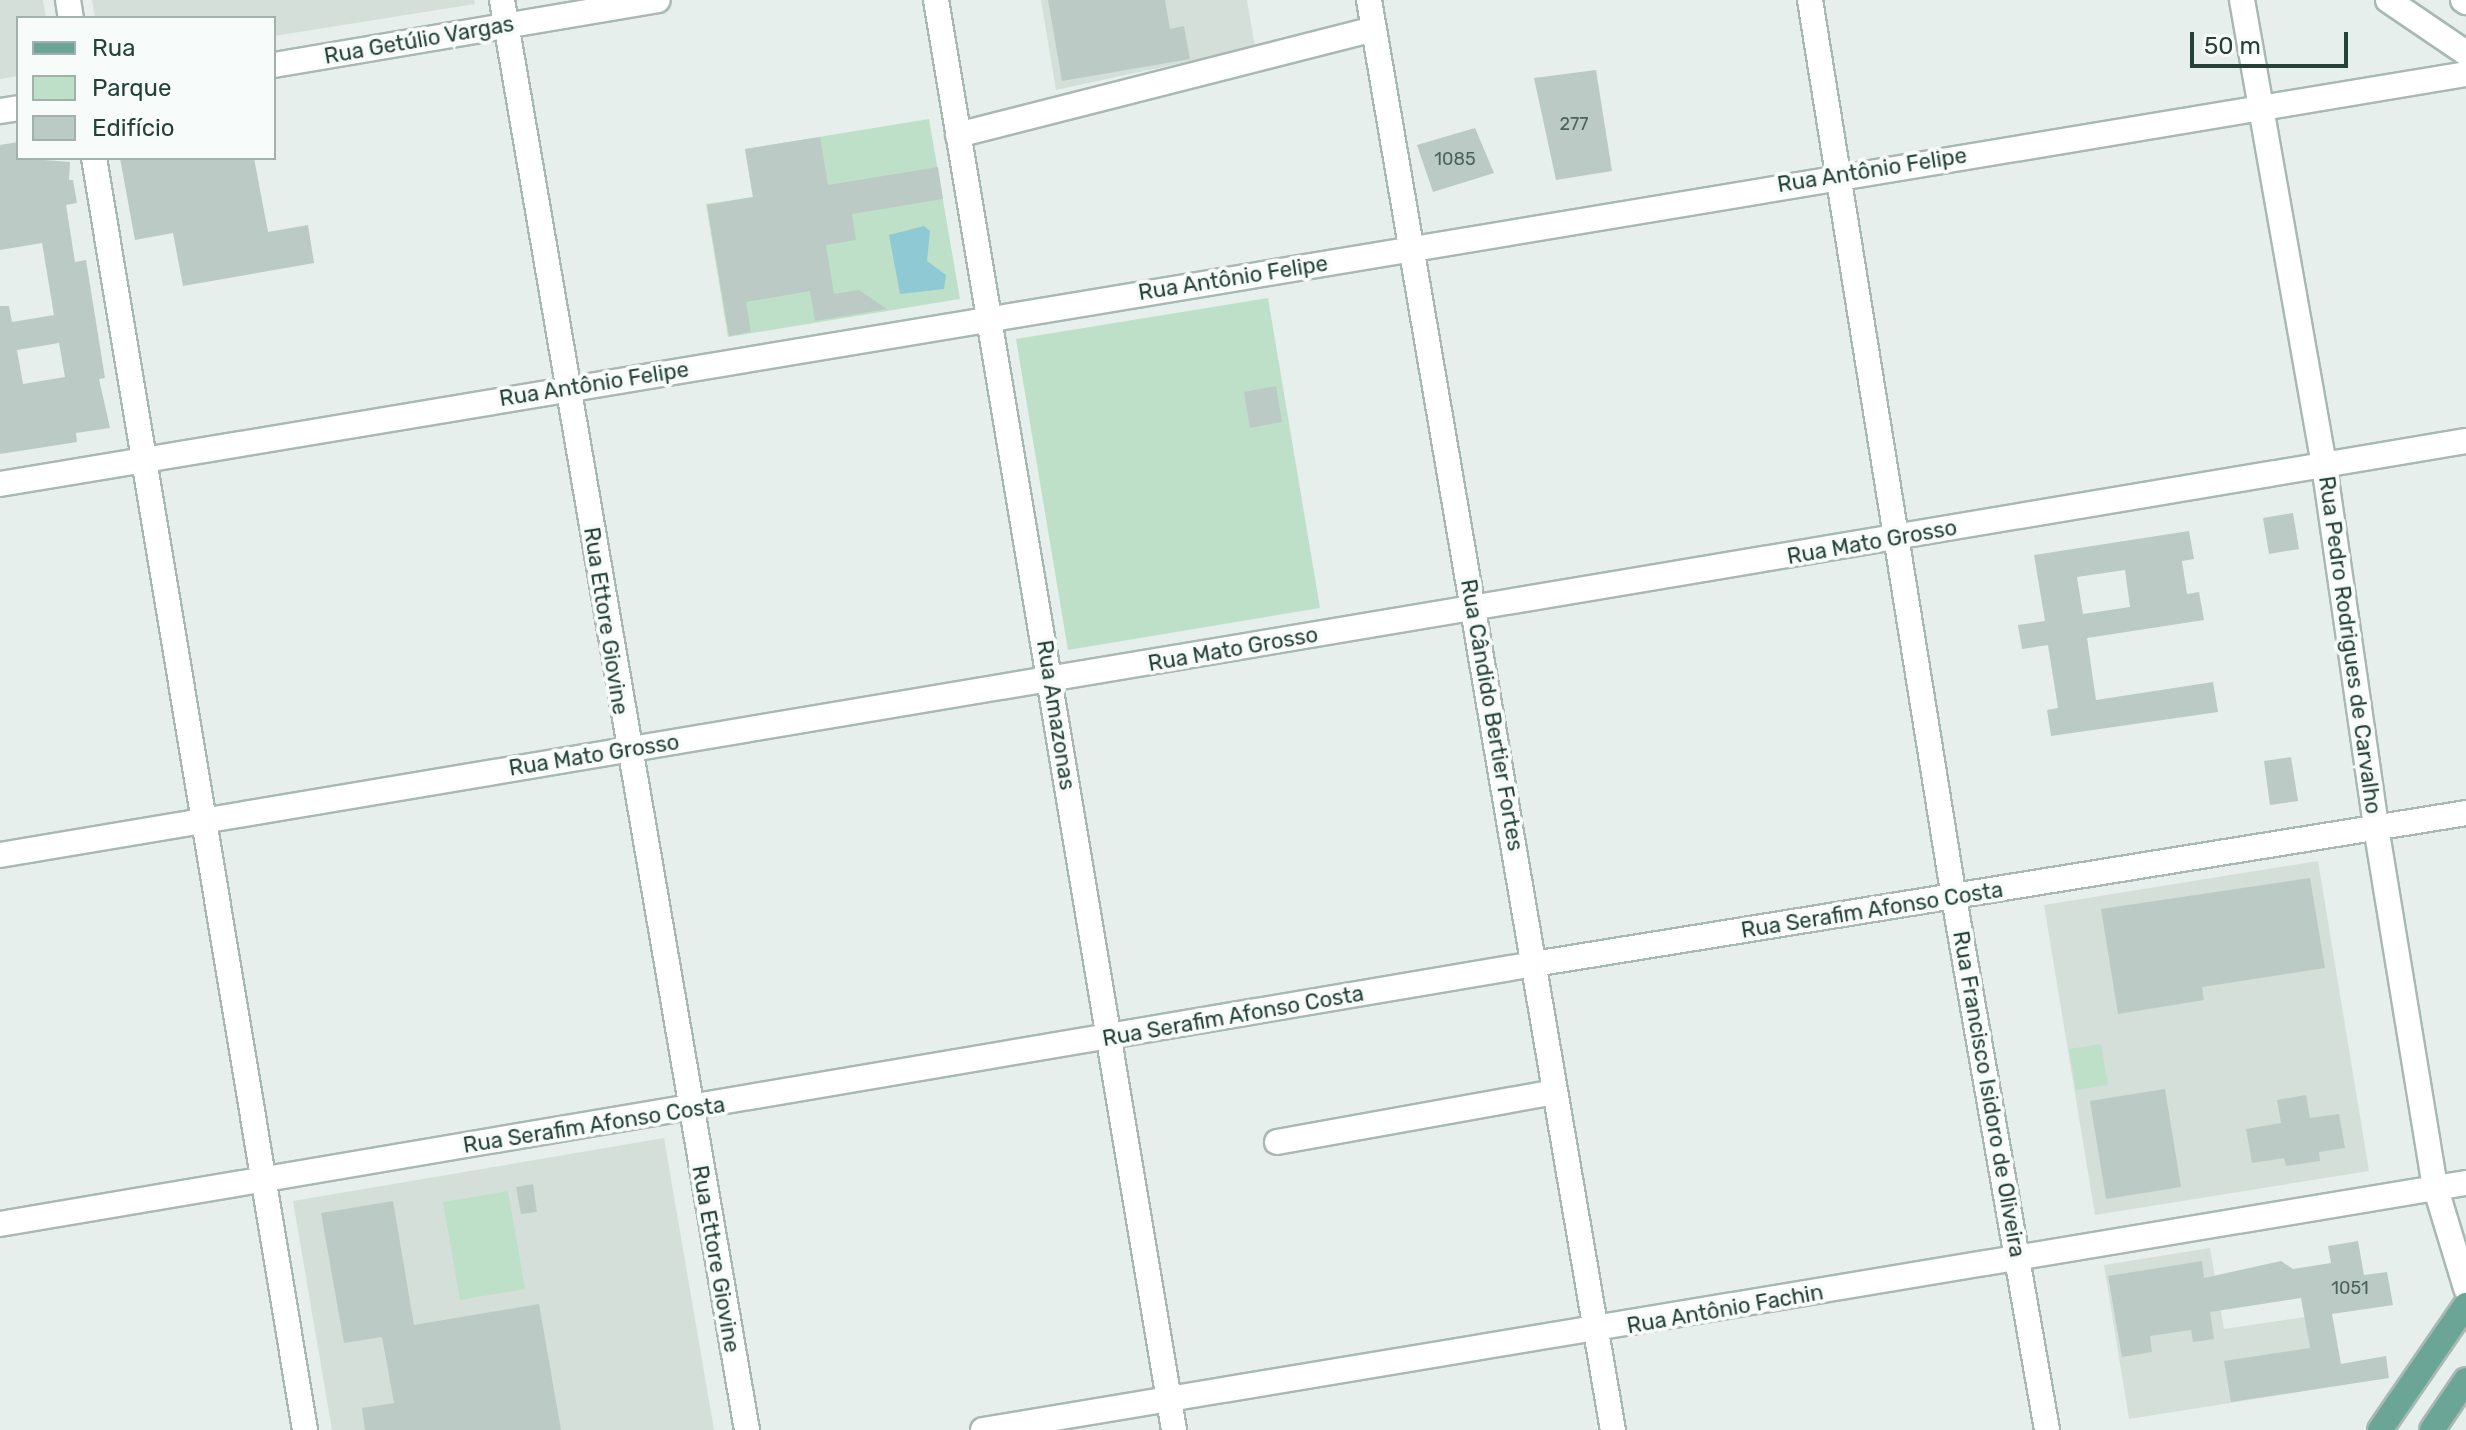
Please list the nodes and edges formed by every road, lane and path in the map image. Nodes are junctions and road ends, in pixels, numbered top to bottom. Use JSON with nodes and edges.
{"nodes":[{"id":1,"x":502,"y":0,"type":"edge"},
{"id":2,"x":658,"y":0,"type":"edge"},
{"id":3,"x":936,"y":0,"type":"edge"},
{"id":4,"x":1369,"y":0,"type":"edge"},
{"id":5,"x":1810,"y":0,"type":"edge"},
{"id":6,"x":2242,"y":0,"type":"edge"},
{"id":7,"x":2388,"y":0,"type":"edge"},
{"id":8,"x":506,"y":26,"type":"junction"},
{"id":9,"x":1374,"y":29,"type":"junction"},
{"id":10,"x":2466,"y":53,"type":"edge"},
{"id":11,"x":276,"y":65,"type":"edge"},
{"id":12,"x":2466,"y":74,"type":"edge"},
{"id":13,"x":2260,"y":108,"type":"junction"},
{"id":14,"x":958,"y":135,"type":"junction"},
{"id":15,"x":94,"y":160,"type":"edge"},
{"id":16,"x":1838,"y":174,"type":"junction"},
{"id":17,"x":1408,"y":248,"type":"junction"},
{"id":18,"x":988,"y":318,"type":"junction"},
{"id":19,"x":567,"y":388,"type":"junction"},
{"id":20,"x":2466,"y":441,"type":"edge"},
{"id":21,"x":144,"y":459,"type":"junction"},
{"id":22,"x":2324,"y":465,"type":"junction"},
{"id":23,"x":0,"y":484,"type":"edge"},
{"id":24,"x":1897,"y":538,"type":"junction"},
{"id":25,"x":1474,"y":608,"type":"junction"},
{"id":26,"x":1051,"y":680,"type":"junction"},
{"id":27,"x":628,"y":749,"type":"junction"},
{"id":28,"x":2466,"y":813,"type":"edge"},
{"id":29,"x":204,"y":820,"type":"junction"},
{"id":30,"x":2376,"y":827,"type":"junction"},
{"id":31,"x":0,"y":855,"type":"edge"},
{"id":32,"x":1954,"y":898,"type":"junction"},
{"id":33,"x":1534,"y":964,"type":"junction"},
{"id":34,"x":1108,"y":1037,"type":"junction"},
{"id":35,"x":1554,"y":1092,"type":"junction"},
{"id":36,"x":688,"y":1109,"type":"junction"},
{"id":37,"x":1277,"y":1142,"type":"dead end"},
{"id":38,"x":263,"y":1180,"type":"junction"},
{"id":39,"x":2466,"y":1183,"type":"edge"},
{"id":40,"x":2435,"y":1186,"type":"junction"},
{"id":41,"x":0,"y":1224,"type":"edge"},
{"id":42,"x":2017,"y":1257,"type":"junction"},
{"id":43,"x":2466,"y":1288,"type":"edge"},
{"id":44,"x":2466,"y":1305,"type":"edge"},
{"id":45,"x":1594,"y":1332,"type":"junction"},
{"id":46,"x":2466,"y":1380,"type":"edge"},
{"id":47,"x":1169,"y":1399,"type":"junction"},
{"id":48,"x":305,"y":1430,"type":"edge"},
{"id":49,"x":747,"y":1430,"type":"edge"},
{"id":50,"x":983,"y":1430,"type":"edge"},
{"id":51,"x":1174,"y":1430,"type":"edge"},
{"id":52,"x":1613,"y":1430,"type":"edge"},
{"id":53,"x":2047,"y":1430,"type":"edge"},
{"id":54,"x":2380,"y":1430,"type":"edge"},
{"id":55,"x":2432,"y":1430,"type":"edge"}],
"edges":[{"from":1,"to":8,"type":"street","name":"Rua Ettore Giovine"},
{"from":2,"to":8,"type":"street","name":"Rua Getúlio Vargas"},
{"from":3,"to":14,"type":"street","name":"Rua Amazonas"},
{"from":4,"to":9,"type":"street","name":"Rua Cândido Bertier Fortes"},
{"from":5,"to":16,"type":"street","name":"Rua Francisco Isidoro de Oliveira"},
{"from":6,"to":13,"type":"street","name":"Rua Pedro Rodrigues de Carvalho"},
{"from":7,"to":10,"type":"street"},
{"from":8,"to":11,"type":"street","name":"Rua Getúlio Vargas"},
{"from":8,"to":19,"type":"street","name":"Rua Ettore Giovine"},
{"from":9,"to":14,"type":"street"},
{"from":9,"to":17,"type":"street","name":"Rua Cândido Bertier Fortes"},
{"from":12,"to":13,"type":"street","name":"Rua Antônio Felipe"},
{"from":13,"to":16,"type":"street","name":"Rua Antônio Felipe"},
{"from":13,"to":22,"type":"street","name":"Rua Pedro Rodrigues de Carvalho"},
{"from":14,"to":18,"type":"street","name":"Rua Amazonas"},
{"from":15,"to":21,"type":"street"},
{"from":16,"to":17,"type":"street","name":"Rua Antônio Felipe"},
{"from":16,"to":24,"type":"street","name":"Rua Francisco Isidoro de Oliveira"},
{"from":17,"to":18,"type":"street","name":"Rua Antônio Felipe"},
{"from":17,"to":25,"type":"street","name":"Rua Cândido Bertier Fortes"},
{"from":18,"to":19,"type":"street","name":"Rua Antônio Felipe"},
{"from":18,"to":26,"type":"street","name":"Rua Amazonas"},
{"from":19,"to":21,"type":"street","name":"Rua Antônio Felipe"},
{"from":19,"to":27,"type":"street","name":"Rua Ettore Giovine"},
{"from":20,"to":22,"type":"street","name":"Rua Mato Grosso"},
{"from":21,"to":23,"type":"street","name":"Rua Antônio Felipe"},
{"from":21,"to":29,"type":"street"},
{"from":22,"to":24,"type":"street","name":"Rua Mato Grosso"},
{"from":22,"to":30,"type":"street","name":"Rua Pedro Rodrigues de Carvalho"},
{"from":24,"to":25,"type":"street","name":"Rua Mato Grosso"},
{"from":24,"to":32,"type":"street","name":"Rua Francisco Isidoro de Oliveira"},
{"from":25,"to":26,"type":"street","name":"Rua Mato Grosso"},
{"from":25,"to":33,"type":"street","name":"Rua Cândido Bertier Fortes"},
{"from":26,"to":27,"type":"street","name":"Rua Mato Grosso"},
{"from":26,"to":34,"type":"street","name":"Rua Amazonas"},
{"from":27,"to":29,"type":"street","name":"Rua Mato Grosso"},
{"from":27,"to":36,"type":"street","name":"Rua Ettore Giovine"},
{"from":28,"to":30,"type":"street","name":"Rua Serafim Afonso Costa"},
{"from":29,"to":31,"type":"street","name":"Rua Mato Grosso"},
{"from":29,"to":38,"type":"street"},
{"from":30,"to":32,"type":"street","name":"Rua Serafim Afonso Costa"},
{"from":30,"to":40,"type":"street","name":"Rua Pedro Rodrigues de Carvalho"},
{"from":32,"to":33,"type":"street","name":"Rua Serafim Afonso Costa"},
{"from":32,"to":42,"type":"street","name":"Rua Francisco Isidoro de Oliveira"},
{"from":33,"to":34,"type":"street","name":"Rua Serafim Afonso Costa"},
{"from":33,"to":35,"type":"street","name":"Rua Cândido Bertier Fortes"},
{"from":34,"to":36,"type":"street","name":"Rua Serafim Afonso Costa"},
{"from":34,"to":47,"type":"street","name":"Rua Amazonas"},
{"from":35,"to":37,"type":"street"},
{"from":35,"to":45,"type":"street","name":"Rua Cândido Bertier Fortes"},
{"from":36,"to":38,"type":"street","name":"Rua Serafim Afonso Costa"},
{"from":36,"to":49,"type":"street","name":"Rua Ettore Giovine"},
{"from":38,"to":41,"type":"street","name":"Rua Serafim Afonso Costa"},
{"from":38,"to":48,"type":"street"},
{"from":39,"to":40,"type":"street","name":"Rua Antônio Fachin"},
{"from":40,"to":42,"type":"street","name":"Rua Antônio Fachin"},
{"from":40,"to":43,"type":"street","name":"Rua Pedro Rodrigues de Carvalho"},
{"from":42,"to":45,"type":"street","name":"Rua Antônio Fachin"},
{"from":42,"to":53,"type":"street","name":"Rua Francisco Isidoro de Oliveira"},
{"from":44,"to":54,"type":"main road"},
{"from":45,"to":47,"type":"street","name":"Rua Antônio Fachin"},
{"from":45,"to":52,"type":"street","name":"Rua Cândido Bertier Fortes"},
{"from":46,"to":55,"type":"main road"},
{"from":47,"to":50,"type":"street","name":"Rua Antônio Fachin"},
{"from":47,"to":51,"type":"street","name":"Rua Amazonas"}]}
